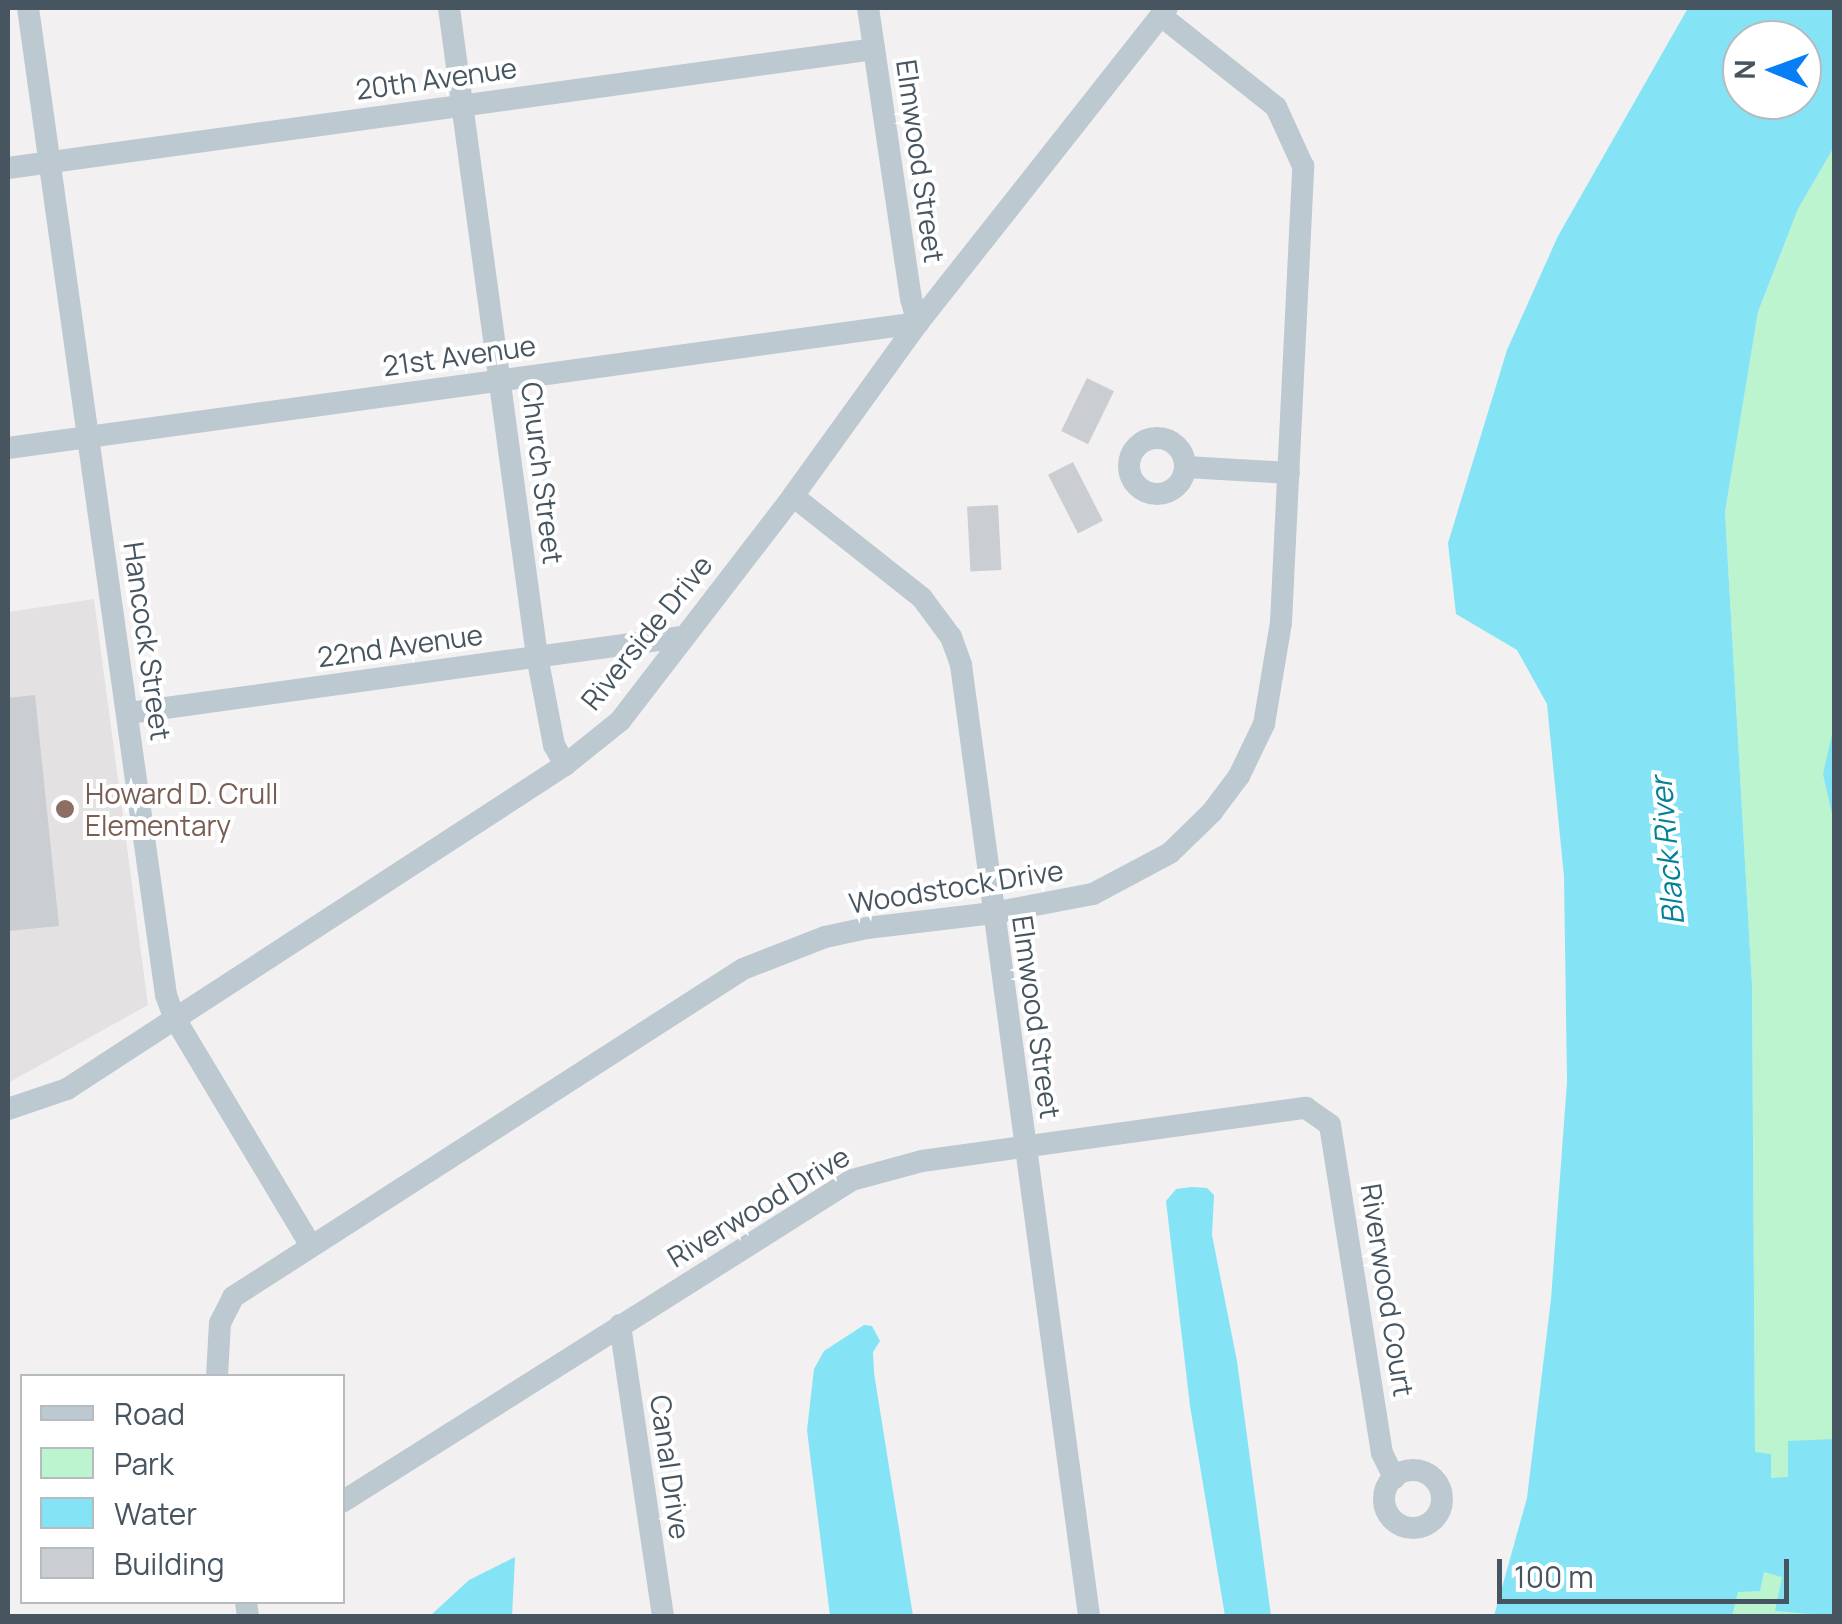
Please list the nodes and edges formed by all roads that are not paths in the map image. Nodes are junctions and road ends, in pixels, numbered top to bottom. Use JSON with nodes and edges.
{"nodes":[{"id":1,"x":28,"y":8,"type":"edge"},
{"id":2,"x":449,"y":8,"type":"edge"},
{"id":3,"x":868,"y":8,"type":"edge"},
{"id":4,"x":1164,"y":12,"type":"edge"},
{"id":5,"x":874,"y":49,"type":"junction"},
{"id":6,"x":462,"y":104,"type":"junction"},
{"id":7,"x":49,"y":163,"type":"junction"},
{"id":8,"x":8,"y":168,"type":"edge"},
{"id":9,"x":918,"y":323,"type":"junction"},
{"id":10,"x":501,"y":379,"type":"junction"},
{"id":11,"x":88,"y":438,"type":"junction"},
{"id":12,"x":8,"y":448,"type":"edge"},
{"id":13,"x":1186,"y":467,"type":"dead end"},
{"id":14,"x":1289,"y":472,"type":"junction"},
{"id":15,"x":792,"y":496,"type":"junction"},
{"id":16,"x":680,"y":637,"type":"junction"},
{"id":17,"x":536,"y":656,"type":"junction"},
{"id":18,"x":129,"y":713,"type":"junction"},
{"id":19,"x":564,"y":766,"type":"junction"},
{"id":20,"x":992,"y":914,"type":"junction"},
{"id":21,"x":174,"y":1017,"type":"junction"},
{"id":22,"x":8,"y":1109,"type":"edge"},
{"id":23,"x":1320,"y":1114,"type":"joint"},
{"id":24,"x":1024,"y":1148,"type":"junction"},
{"id":25,"x":312,"y":1246,"type":"junction"},
{"id":26,"x":620,"y":1326,"type":"junction"},
{"id":27,"x":217,"y":1374,"type":"edge"},
{"id":28,"x":1394,"y":1478,"type":"dead end"},
{"id":29,"x":345,"y":1500,"type":"edge"},
{"id":30,"x":663,"y":1616,"type":"edge"},
{"id":31,"x":1089,"y":1616,"type":"edge"}],
"edges":[{"from":1,"to":7,"type":"street","name":"Hancock Street"},
{"from":2,"to":6,"type":"street","name":"Church Street"},
{"from":3,"to":5,"type":"street","name":"Elmwood Street"},
{"from":4,"to":9,"type":"street","name":"Riverside Drive"},
{"from":4,"to":14,"type":"street","name":"Woodstock Drive"},
{"from":5,"to":6,"type":"street","name":"20th Avenue"},
{"from":5,"to":9,"type":"street","name":"Elmwood Street"},
{"from":6,"to":7,"type":"street","name":"20th Avenue"},
{"from":6,"to":10,"type":"street","name":"Church Street"},
{"from":7,"to":8,"type":"street","name":"20th Avenue"},
{"from":7,"to":11,"type":"street","name":"Hancock Street"},
{"from":9,"to":10,"type":"street","name":"21st Avenue"},
{"from":9,"to":15,"type":"street","name":"Riverside Drive"},
{"from":10,"to":11,"type":"street","name":"21st Avenue"},
{"from":10,"to":17,"type":"street","name":"Church Street"},
{"from":11,"to":12,"type":"street","name":"21st Avenue"},
{"from":11,"to":18,"type":"street","name":"Hancock Street"},
{"from":13,"to":14,"type":"street"},
{"from":14,"to":20,"type":"street","name":"Woodstock Drive"},
{"from":15,"to":16,"type":"street","name":"Riverside Drive"},
{"from":15,"to":20,"type":"street","name":"Elmwood Street"},
{"from":16,"to":17,"type":"street","name":"22nd Avenue"},
{"from":16,"to":19,"type":"street","name":"Riverside Drive"},
{"from":17,"to":18,"type":"street","name":"22nd Avenue"},
{"from":17,"to":19,"type":"street","name":"Church Street"},
{"from":18,"to":21,"type":"street","name":"Hancock Street"},
{"from":19,"to":21,"type":"street","name":"Riverside Drive"},
{"from":20,"to":24,"type":"street","name":"Elmwood Street"},
{"from":20,"to":25,"type":"street","name":"Woodstock Drive"},
{"from":21,"to":22,"type":"street","name":"Riverside Drive"},
{"from":21,"to":25,"type":"street","name":"Hancock Street"},
{"from":23,"to":24,"type":"street","name":"Riverwood Drive"},
{"from":23,"to":28,"type":"street","name":"Riverwood Court"},
{"from":24,"to":26,"type":"street","name":"Riverwood Drive"},
{"from":24,"to":31,"type":"street","name":"Elmwood Street"},
{"from":25,"to":27,"type":"street","name":"Woodstock Drive"},
{"from":26,"to":29,"type":"street","name":"Riverwood Drive"},
{"from":26,"to":30,"type":"street","name":"Canal Drive"}]}
